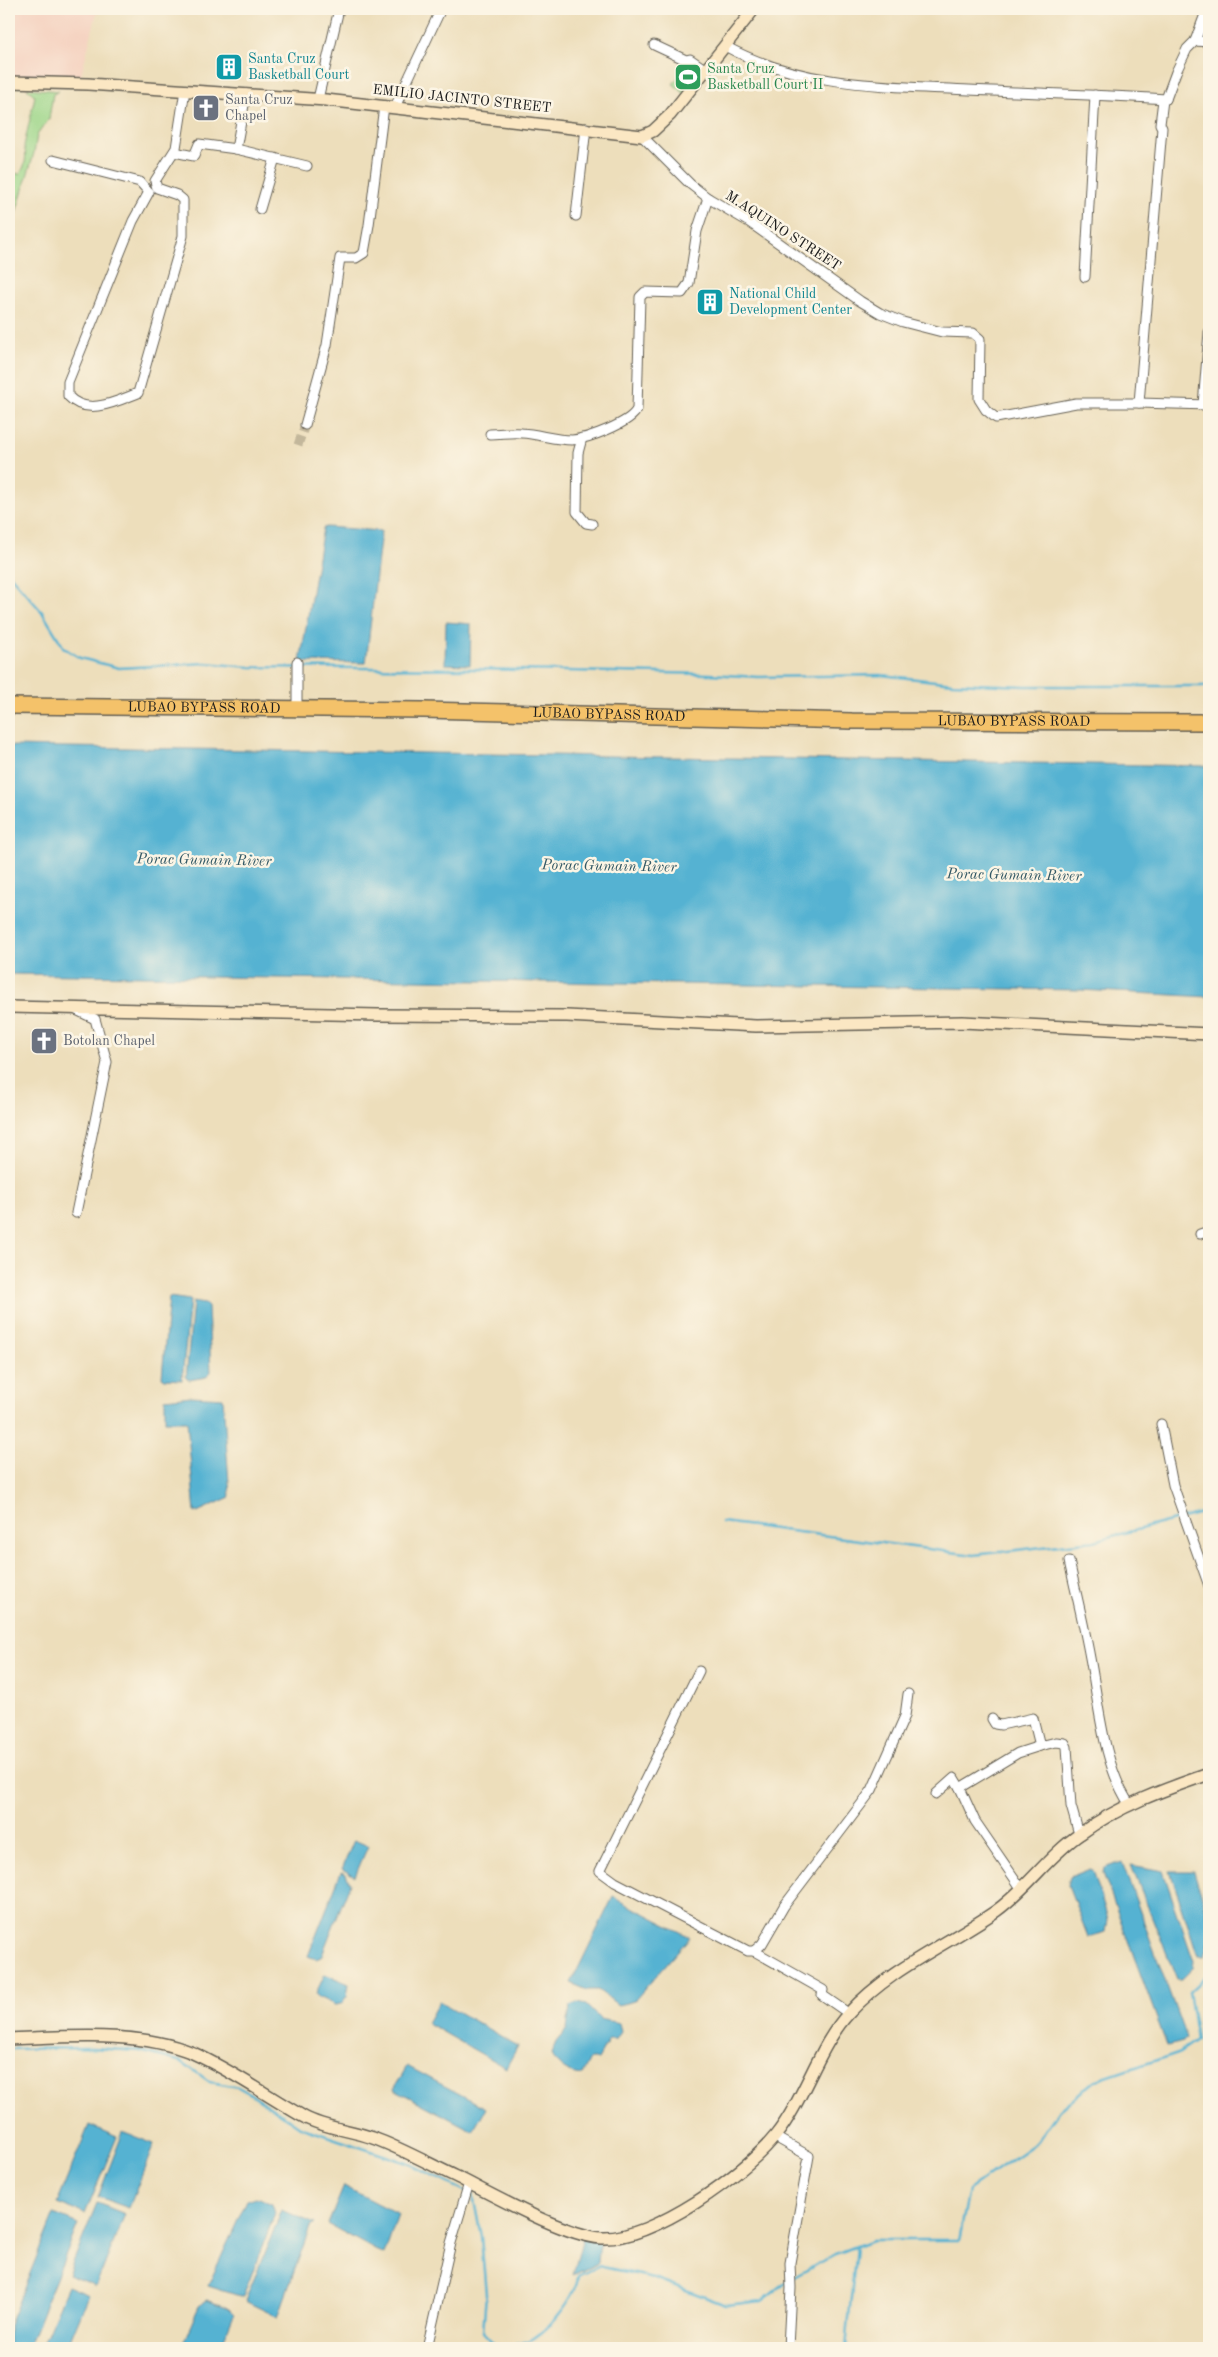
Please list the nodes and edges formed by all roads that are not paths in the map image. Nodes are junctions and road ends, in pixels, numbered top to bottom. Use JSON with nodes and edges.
{"nodes":[{"id":1,"x":339,"y":9,"type":"edge"},
{"id":2,"x":441,"y":9,"type":"edge"},
{"id":3,"x":754,"y":9,"type":"edge"},
{"id":4,"x":1207,"y":9,"type":"edge"},
{"id":5,"x":1195,"y":41,"type":"junction"},
{"id":6,"x":1209,"y":42,"type":"edge"},
{"id":7,"x":654,"y":45,"type":"dead end"},
{"id":8,"x":725,"y":46,"type":"junction"},
{"id":9,"x":706,"y":70,"type":"junction"},
{"id":10,"x":9,"y":82,"type":"edge"},
{"id":11,"x":185,"y":90,"type":"junction"},
{"id":12,"x":246,"y":94,"type":"junction"},
{"id":13,"x":1094,"y":95,"type":"junction"},
{"id":14,"x":318,"y":99,"type":"junction"},
{"id":15,"x":1166,"y":99,"type":"junction"},
{"id":16,"x":389,"y":106,"type":"junction"},
{"id":17,"x":586,"y":128,"type":"junction"},
{"id":18,"x":642,"y":136,"type":"junction"},
{"id":19,"x":236,"y":150,"type":"junction"},
{"id":20,"x":174,"y":152,"type":"junction"},
{"id":21,"x":275,"y":158,"type":"junction"},
{"id":22,"x":53,"y":160,"type":"dead end"},
{"id":23,"x":307,"y":166,"type":"dead end"},
{"id":24,"x":157,"y":184,"type":"junction"},
{"id":25,"x":145,"y":187,"type":"junction"},
{"id":26,"x":708,"y":198,"type":"junction"},
{"id":27,"x":260,"y":209,"type":"dead end"},
{"id":28,"x":576,"y":216,"type":"dead end"},
{"id":29,"x":1085,"y":277,"type":"dead end"},
{"id":30,"x":1209,"y":332,"type":"edge"},
{"id":31,"x":1139,"y":402,"type":"junction"},
{"id":32,"x":1206,"y":405,"type":"edge"},
{"id":33,"x":305,"y":424,"type":"tunnel mouth"},
{"id":34,"x":490,"y":434,"type":"dead end"},
{"id":35,"x":582,"y":438,"type":"junction"},
{"id":36,"x":592,"y":524,"type":"dead end"},
{"id":37,"x":298,"y":666,"type":"dead end"},
{"id":38,"x":9,"y":706,"type":"edge"},
{"id":39,"x":297,"y":708,"type":"junction"},
{"id":40,"x":1209,"y":722,"type":"edge"},
{"id":41,"x":69,"y":1006,"type":"junction"},
{"id":42,"x":9,"y":1007,"type":"edge"},
{"id":43,"x":1209,"y":1034,"type":"edge"},
{"id":44,"x":76,"y":1213,"type":"dead end"},
{"id":45,"x":1209,"y":1231,"type":"edge"},
{"id":46,"x":1200,"y":1234,"type":"dead end"},
{"id":47,"x":1161,"y":1424,"type":"dead end"},
{"id":48,"x":1069,"y":1561,"type":"dead end"},
{"id":49,"x":1209,"y":1586,"type":"edge"},
{"id":50,"x":699,"y":1671,"type":"dead end"},
{"id":51,"x":908,"y":1694,"type":"dead end"},
{"id":52,"x":992,"y":1719,"type":"dead end"},
{"id":53,"x":1040,"y":1746,"type":"junction"},
{"id":54,"x":1209,"y":1774,"type":"edge"},
{"id":55,"x":960,"y":1788,"type":"junction"},
{"id":56,"x":936,"y":1794,"type":"dead end"},
{"id":57,"x":1130,"y":1805,"type":"junction"},
{"id":58,"x":1079,"y":1834,"type":"junction"},
{"id":59,"x":1021,"y":1888,"type":"junction"},
{"id":60,"x":754,"y":1952,"type":"junction"},
{"id":61,"x":848,"y":2013,"type":"junction"},
{"id":62,"x":9,"y":2039,"type":"edge"},
{"id":63,"x":775,"y":2137,"type":"junction"},
{"id":64,"x":469,"y":2183,"type":"junction"},
{"id":65,"x":427,"y":2348,"type":"edge"},
{"id":66,"x":788,"y":2348,"type":"edge"}],
"edges":[{"from":1,"to":14,"type":"street"},
{"from":2,"to":16,"type":"street"},
{"from":3,"to":8,"type":"street"},
{"from":4,"to":5,"type":"street"},
{"from":5,"to":6,"type":"street"},
{"from":5,"to":15,"type":"street"},
{"from":7,"to":9,"type":"street"},
{"from":8,"to":9,"type":"street"},
{"from":8,"to":13,"type":"street"},
{"from":9,"to":18,"type":"street"},
{"from":10,"to":11,"type":"street","name":"EMILIO JACINTO STREET"},
{"from":11,"to":12,"type":"street","name":"EMILIO JACINTO STREET"},
{"from":11,"to":20,"type":"street"},
{"from":12,"to":14,"type":"street","name":"EMILIO JACINTO STREET"},
{"from":12,"to":19,"type":"street"},
{"from":13,"to":15,"type":"street"},
{"from":13,"to":29,"type":"street"},
{"from":14,"to":16,"type":"street","name":"EMILIO JACINTO STREET"},
{"from":15,"to":31,"type":"street"},
{"from":16,"to":17,"type":"street","name":"EMILIO JACINTO STREET"},
{"from":16,"to":33,"type":"street"},
{"from":17,"to":18,"type":"street","name":"EMILIO JACINTO STREET"},
{"from":17,"to":28,"type":"street"},
{"from":18,"to":26,"type":"street","name":"M.AQUINO STREET"},
{"from":19,"to":20,"type":"street"},
{"from":19,"to":21,"type":"street"},
{"from":20,"to":24,"type":"street"},
{"from":21,"to":23,"type":"street"},
{"from":21,"to":27,"type":"street"},
{"from":22,"to":25,"type":"street"},
{"from":24,"to":25,"type":"street"},
{"from":24,"to":25,"type":"street"},
{"from":26,"to":31,"type":"street","name":"M.AQUINO STREET"},
{"from":26,"to":35,"type":"street"},
{"from":30,"to":32,"type":"street"},
{"from":31,"to":32,"type":"street","name":"M.AQUINO STREET"},
{"from":34,"to":35,"type":"street"},
{"from":35,"to":36,"type":"street"},
{"from":37,"to":39,"type":"street"},
{"from":38,"to":39,"type":"highway","name":"LUBAO BYPASS ROAD"},
{"from":39,"to":40,"type":"highway","name":"LUBAO BYPASS ROAD"},
{"from":41,"to":42,"type":"street"},
{"from":41,"to":43,"type":"street"},
{"from":41,"to":44,"type":"street"},
{"from":45,"to":46,"type":"street"},
{"from":47,"to":49,"type":"street"},
{"from":48,"to":57,"type":"street"},
{"from":50,"to":60,"type":"street"},
{"from":51,"to":60,"type":"street"},
{"from":52,"to":53,"type":"street"},
{"from":53,"to":55,"type":"street"},
{"from":53,"to":58,"type":"street"},
{"from":54,"to":57,"type":"street"},
{"from":55,"to":56,"type":"street"},
{"from":55,"to":59,"type":"street"},
{"from":57,"to":58,"type":"street"},
{"from":58,"to":59,"type":"street"},
{"from":59,"to":61,"type":"street"},
{"from":60,"to":61,"type":"street"},
{"from":61,"to":63,"type":"street"},
{"from":62,"to":64,"type":"street"},
{"from":63,"to":64,"type":"street"},
{"from":63,"to":66,"type":"street"},
{"from":64,"to":65,"type":"street"}]}
